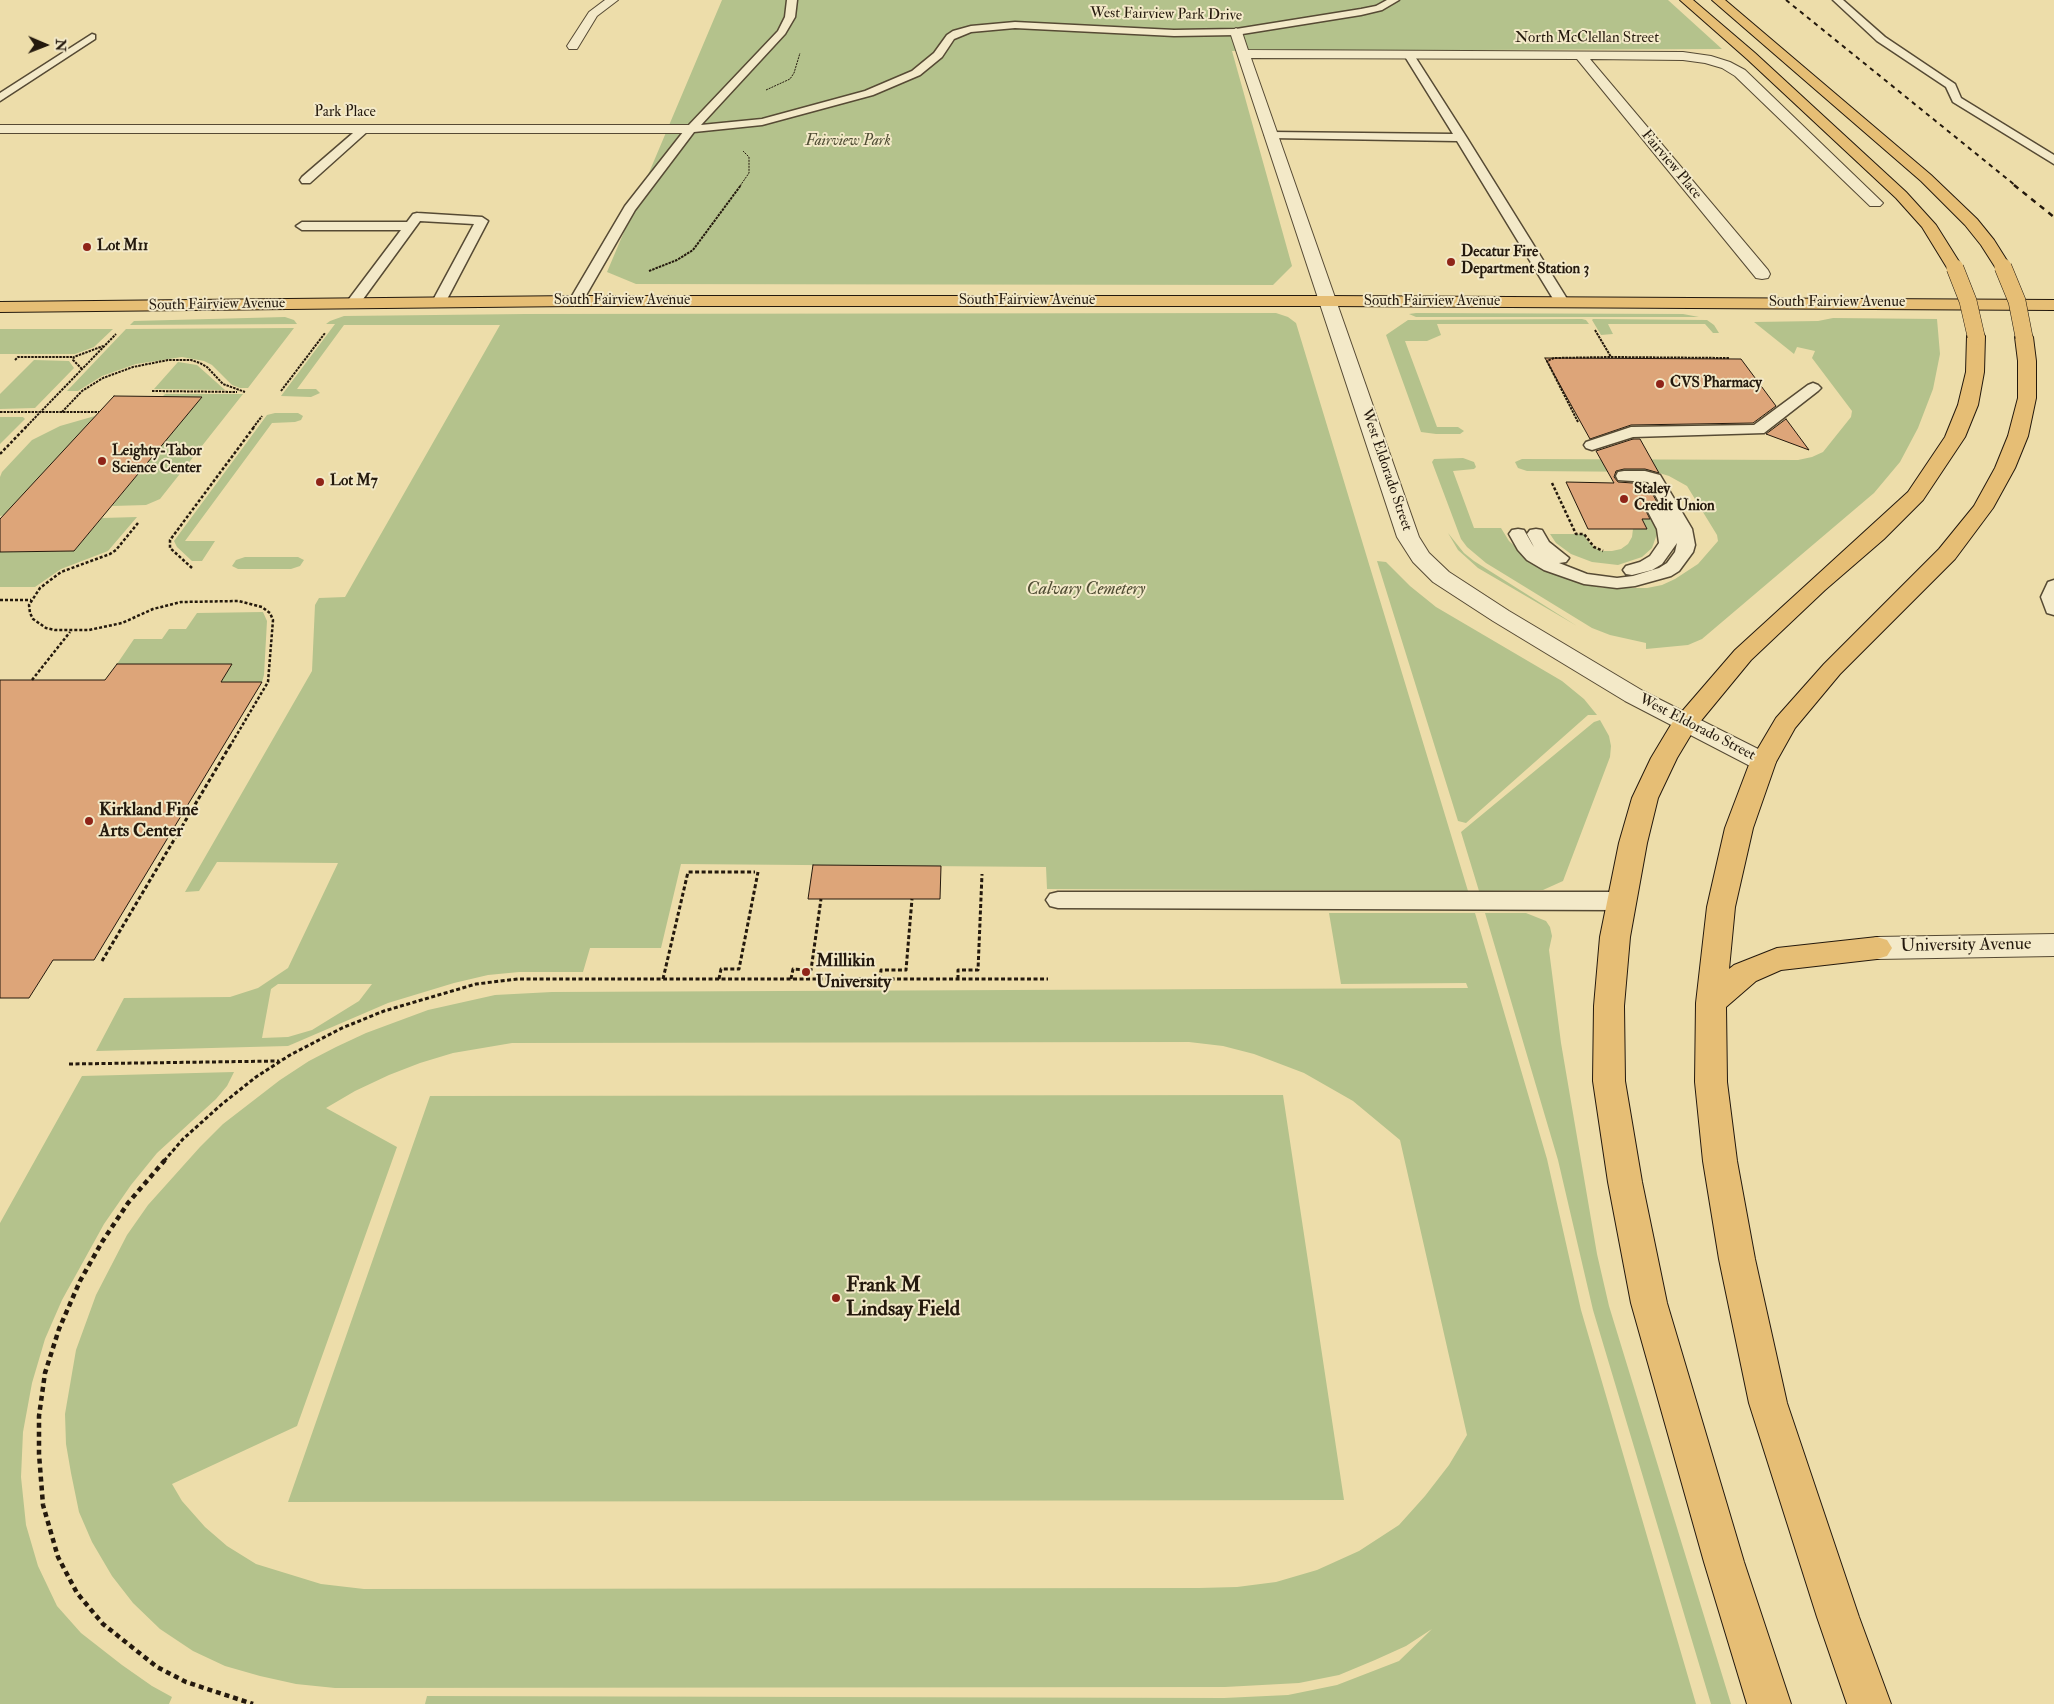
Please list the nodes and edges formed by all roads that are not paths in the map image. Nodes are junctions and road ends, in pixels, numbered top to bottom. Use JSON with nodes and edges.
{"nodes":[{"id":1,"x":612,"y":0,"type":"edge"},
{"id":2,"x":792,"y":0,"type":"edge"},
{"id":3,"x":1394,"y":0,"type":"edge"},
{"id":4,"x":1686,"y":0,"type":"edge"},
{"id":5,"x":1718,"y":0,"type":"edge"},
{"id":6,"x":1838,"y":0,"type":"edge"},
{"id":7,"x":1236,"y":32,"type":"junction"},
{"id":8,"x":92,"y":37,"type":"dead end"},
{"id":9,"x":573,"y":46,"type":"dead end"},
{"id":10,"x":1244,"y":54,"type":"junction"},
{"id":11,"x":1409,"y":55,"type":"junction"},
{"id":12,"x":1580,"y":55,"type":"junction"},
{"id":13,"x":0,"y":98,"type":"edge"},
{"id":14,"x":0,"y":129,"type":"edge"},
{"id":15,"x":364,"y":129,"type":"junction"},
{"id":16,"x":691,"y":129,"type":"junction"},
{"id":17,"x":1271,"y":135,"type":"junction"},
{"id":18,"x":1461,"y":138,"type":"junction"},
{"id":19,"x":2054,"y":160,"type":"edge"},
{"id":20,"x":306,"y":180,"type":"dead end"},
{"id":21,"x":1875,"y":203,"type":"dead end"},
{"id":22,"x":302,"y":226,"type":"dead end"},
{"id":23,"x":410,"y":226,"type":"junction"},
{"id":24,"x":1762,"y":274,"type":"dead end"},
{"id":25,"x":576,"y":301,"type":"junction"},
{"id":26,"x":1328,"y":301,"type":"junction"},
{"id":27,"x":439,"y":302,"type":"junction"},
{"id":28,"x":1562,"y":302,"type":"junction"},
{"id":29,"x":353,"y":303,"type":"junction"},
{"id":30,"x":2054,"y":305,"type":"edge"},
{"id":31,"x":0,"y":307,"type":"edge"},
{"id":32,"x":1816,"y":392,"type":"dead end"},
{"id":33,"x":1592,"y":445,"type":"dead end"},
{"id":34,"x":1518,"y":534,"type":"dead end"},
{"id":35,"x":1536,"y":534,"type":"dead end"},
{"id":36,"x":2054,"y":586,"type":"edge"},
{"id":37,"x":2054,"y":609,"type":"edge"},
{"id":38,"x":1685,"y":723,"type":"junction"},
{"id":39,"x":1763,"y":762,"type":"junction"},
{"id":40,"x":1058,"y":900,"type":"dead end"},
{"id":41,"x":1622,"y":901,"type":"junction"},
{"id":42,"x":2054,"y":944,"type":"edge"},
{"id":43,"x":1877,"y":948,"type":"joint"},
{"id":44,"x":1711,"y":1003,"type":"junction"},
{"id":45,"x":1769,"y":1704,"type":"edge"},
{"id":46,"x":1869,"y":1704,"type":"edge"}],
"edges":[{"from":1,"to":9,"type":"street"},
{"from":2,"to":16,"type":"lane"},
{"from":3,"to":7,"type":"lane","name":"West Fairview Park Drive"},
{"from":4,"to":38,"type":"main road","bridge":true},
{"from":5,"to":39,"type":"main road","bridge":true},
{"from":6,"to":19,"type":"lane"},
{"from":7,"to":10,"type":"street","name":"West Eldorado Street"},
{"from":7,"to":16,"type":"lane","name":"West Fairview Park Drive"},
{"from":8,"to":13,"type":"lane"},
{"from":10,"to":11,"type":"street","name":"North McClellan Street"},
{"from":10,"to":17,"type":"street","name":"West Eldorado Street"},
{"from":11,"to":12,"type":"street","name":"North McClellan Street"},
{"from":11,"to":18,"type":"lane"},
{"from":12,"to":21,"type":"street","name":"North McClellan Street"},
{"from":12,"to":24,"type":"street","name":"Fairview Place"},
{"from":14,"to":15,"type":"street","name":"Park Place"},
{"from":15,"to":16,"type":"street","name":"Park Place"},
{"from":15,"to":20,"type":"lane"},
{"from":16,"to":25,"type":"lane"},
{"from":17,"to":18,"type":"lane"},
{"from":17,"to":26,"type":"street","name":"West Eldorado Street"},
{"from":18,"to":28,"type":"lane"},
{"from":22,"to":23,"type":"lane"},
{"from":23,"to":27,"type":"lane"},
{"from":23,"to":29,"type":"lane"},
{"from":25,"to":26,"type":"main road","name":"South Fairview Avenue"},
{"from":25,"to":27,"type":"main road","name":"South Fairview Avenue"},
{"from":26,"to":28,"type":"main road","name":"South Fairview Avenue"},
{"from":26,"to":38,"type":"street","name":"West Eldorado Street"},
{"from":27,"to":29,"type":"main road","name":"South Fairview Avenue"},
{"from":28,"to":30,"type":"main road","name":"South Fairview Avenue"},
{"from":29,"to":31,"type":"main road","name":"South Fairview Avenue"},
{"from":32,"to":33,"type":"lane"},
{"from":34,"to":35,"type":"lane"},
{"from":36,"to":37,"type":"lane"},
{"from":38,"to":39,"type":"street","name":"West Eldorado Street"},
{"from":38,"to":41,"type":"main road"},
{"from":39,"to":44,"type":"main road"},
{"from":40,"to":41,"type":"lane"},
{"from":41,"to":45,"type":"main road"},
{"from":42,"to":43,"type":"street","name":"University Avenue"},
{"from":43,"to":44,"type":"main road"},
{"from":44,"to":46,"type":"main road"}]}
